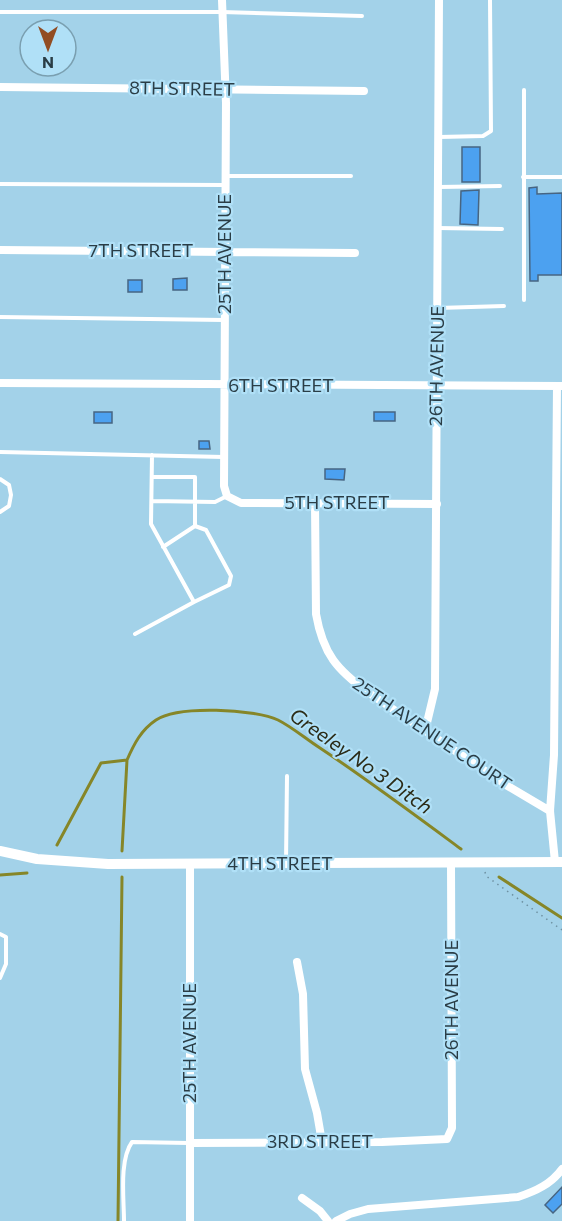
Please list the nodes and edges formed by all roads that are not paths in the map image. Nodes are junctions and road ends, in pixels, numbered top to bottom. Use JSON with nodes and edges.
{"nodes":[{"id":1,"x":222,"y":0,"type":"edge"},
{"id":2,"x":439,"y":0,"type":"edge"},
{"id":3,"x":490,"y":0,"type":"edge"},
{"id":4,"x":0,"y":12,"type":"edge"},
{"id":5,"x":222,"y":12,"type":"junction"},
{"id":6,"x":362,"y":16,"type":"dead end"},
{"id":7,"x":0,"y":87,"type":"edge"},
{"id":8,"x":225,"y":89,"type":"junction"},
{"id":9,"x":524,"y":90,"type":"dead end"},
{"id":10,"x":364,"y":91,"type":"dead end"},
{"id":11,"x":438,"y":137,"type":"junction"},
{"id":12,"x":226,"y":176,"type":"junction"},
{"id":13,"x":351,"y":176,"type":"dead end"},
{"id":14,"x":523,"y":177,"type":"junction"},
{"id":15,"x":562,"y":177,"type":"edge"},
{"id":16,"x":0,"y":184,"type":"edge"},
{"id":17,"x":225,"y":185,"type":"junction"},
{"id":18,"x":500,"y":186,"type":"dead end"},
{"id":19,"x":439,"y":187,"type":"junction"},
{"id":20,"x":437,"y":228,"type":"junction"},
{"id":21,"x":502,"y":229,"type":"dead end"},
{"id":22,"x":0,"y":250,"type":"edge"},
{"id":23,"x":225,"y":251,"type":"junction"},
{"id":24,"x":355,"y":253,"type":"dead end"},
{"id":25,"x":524,"y":300,"type":"dead end"},
{"id":26,"x":504,"y":306,"type":"dead end"},
{"id":27,"x":438,"y":308,"type":"junction"},
{"id":28,"x":0,"y":317,"type":"edge"},
{"id":29,"x":225,"y":320,"type":"junction"},
{"id":30,"x":0,"y":383,"type":"edge"},
{"id":31,"x":224,"y":385,"type":"junction"},
{"id":32,"x":436,"y":386,"type":"junction"},
{"id":33,"x":559,"y":386,"type":"edge"},
{"id":34,"x":0,"y":452,"type":"edge"},
{"id":35,"x":152,"y":455,"type":"junction"},
{"id":36,"x":224,"y":457,"type":"junction"},
{"id":37,"x":152,"y":477,"type":"junction"},
{"id":38,"x":0,"y":479,"type":"edge"},
{"id":39,"x":227,"y":496,"type":"junction"},
{"id":40,"x":152,"y":501,"type":"junction"},
{"id":41,"x":195,"y":501,"type":"junction"},
{"id":42,"x":315,"y":503,"type":"junction"},
{"id":43,"x":437,"y":504,"type":"junction"},
{"id":44,"x":0,"y":512,"type":"edge"},
{"id":45,"x":195,"y":526,"type":"junction"},
{"id":46,"x":163,"y":547,"type":"junction"},
{"id":47,"x":194,"y":602,"type":"junction"},
{"id":48,"x":135,"y":634,"type":"dead end"},
{"id":49,"x":425,"y":731,"type":"junction"},
{"id":50,"x":287,"y":776,"type":"dead end"},
{"id":51,"x":550,"y":811,"type":"junction"},
{"id":52,"x":0,"y":851,"type":"edge"},
{"id":53,"x":558,"y":862,"type":"edge"},
{"id":54,"x":452,"y":863,"type":"junction"},
{"id":55,"x":286,"y":864,"type":"junction"},
{"id":56,"x":190,"y":865,"type":"junction"},
{"id":57,"x":0,"y":934,"type":"edge"},
{"id":58,"x":297,"y":962,"type":"dead end"},
{"id":59,"x":0,"y":978,"type":"edge"},
{"id":60,"x":449,"y":1135,"type":"joint"},
{"id":61,"x":322,"y":1142,"type":"junction"},
{"id":62,"x":190,"y":1143,"type":"junction"},
{"id":63,"x":561,"y":1171,"type":"edge"},
{"id":64,"x":302,"y":1198,"type":"dead end"},
{"id":65,"x":124,"y":1221,"type":"edge"},
{"id":66,"x":190,"y":1221,"type":"edge"},
{"id":67,"x":328,"y":1221,"type":"edge"},
{"id":68,"x":336,"y":1221,"type":"edge"}],
"edges":[{"from":1,"to":5,"type":"street","name":"25TH AVENUE"},
{"from":2,"to":11,"type":"street","name":"26TH AVENUE"},
{"from":3,"to":11,"type":"lane"},
{"from":4,"to":5,"type":"lane"},
{"from":5,"to":6,"type":"lane"},
{"from":5,"to":8,"type":"street","name":"25TH AVENUE"},
{"from":7,"to":8,"type":"street","name":"8TH STREET"},
{"from":8,"to":10,"type":"street","name":"8TH STREET"},
{"from":8,"to":12,"type":"street","name":"25TH AVENUE"},
{"from":9,"to":14,"type":"lane"},
{"from":11,"to":19,"type":"street","name":"26TH AVENUE"},
{"from":12,"to":13,"type":"lane"},
{"from":12,"to":17,"type":"street","name":"25TH AVENUE"},
{"from":14,"to":15,"type":"lane"},
{"from":14,"to":25,"type":"lane"},
{"from":16,"to":17,"type":"lane"},
{"from":17,"to":23,"type":"street","name":"25TH AVENUE"},
{"from":18,"to":19,"type":"lane"},
{"from":19,"to":20,"type":"street","name":"26TH AVENUE"},
{"from":20,"to":21,"type":"lane"},
{"from":20,"to":27,"type":"street","name":"26TH AVENUE"},
{"from":22,"to":23,"type":"street","name":"7TH STREET"},
{"from":23,"to":24,"type":"street","name":"7TH STREET"},
{"from":23,"to":29,"type":"street","name":"25TH AVENUE"},
{"from":26,"to":27,"type":"lane"},
{"from":27,"to":32,"type":"street","name":"26TH AVENUE"},
{"from":28,"to":29,"type":"lane"},
{"from":29,"to":31,"type":"street","name":"25TH AVENUE"},
{"from":30,"to":31,"type":"street","name":"6TH STREET"},
{"from":31,"to":32,"type":"street","name":"6TH STREET"},
{"from":31,"to":36,"type":"street","name":"25TH AVENUE"},
{"from":32,"to":33,"type":"street","name":"6TH STREET"},
{"from":32,"to":43,"type":"street","name":"26TH AVENUE"},
{"from":33,"to":51,"type":"street"},
{"from":34,"to":35,"type":"lane"},
{"from":35,"to":36,"type":"lane"},
{"from":35,"to":37,"type":"lane"},
{"from":36,"to":39,"type":"street","name":"25TH AVENUE"},
{"from":37,"to":40,"type":"lane"},
{"from":37,"to":41,"type":"lane"},
{"from":38,"to":44,"type":"lane"},
{"from":39,"to":41,"type":"lane"},
{"from":39,"to":42,"type":"street","name":"5TH STREET"},
{"from":40,"to":41,"type":"lane"},
{"from":40,"to":46,"type":"lane"},
{"from":41,"to":45,"type":"lane"},
{"from":42,"to":43,"type":"street","name":"5TH STREET"},
{"from":42,"to":49,"type":"street","name":"25TH AVENUE COURT"},
{"from":43,"to":49,"type":"street","name":"26TH AVENUE"},
{"from":45,"to":46,"type":"lane"},
{"from":45,"to":47,"type":"lane"},
{"from":46,"to":47,"type":"lane"},
{"from":47,"to":48,"type":"lane"},
{"from":49,"to":51,"type":"street","name":"25TH AVENUE COURT"},
{"from":50,"to":55,"type":"lane"},
{"from":51,"to":53,"type":"street"},
{"from":52,"to":56,"type":"main road","name":"4TH STREET"},
{"from":53,"to":54,"type":"main road","name":"4TH STREET"},
{"from":54,"to":55,"type":"main road","name":"4TH STREET"},
{"from":54,"to":60,"type":"street","name":"26TH AVENUE"},
{"from":55,"to":56,"type":"main road","name":"4TH STREET"},
{"from":56,"to":62,"type":"street","name":"25TH AVENUE"},
{"from":57,"to":59,"type":"lane"},
{"from":58,"to":61,"type":"street"},
{"from":60,"to":61,"type":"street","name":"3RD STREET"},
{"from":61,"to":62,"type":"street","name":"3RD STREET"},
{"from":62,"to":65,"type":"lane"},
{"from":62,"to":66,"type":"street","name":"25TH AVENUE"},
{"from":63,"to":68,"type":"street"},
{"from":64,"to":67,"type":"street"}]}
